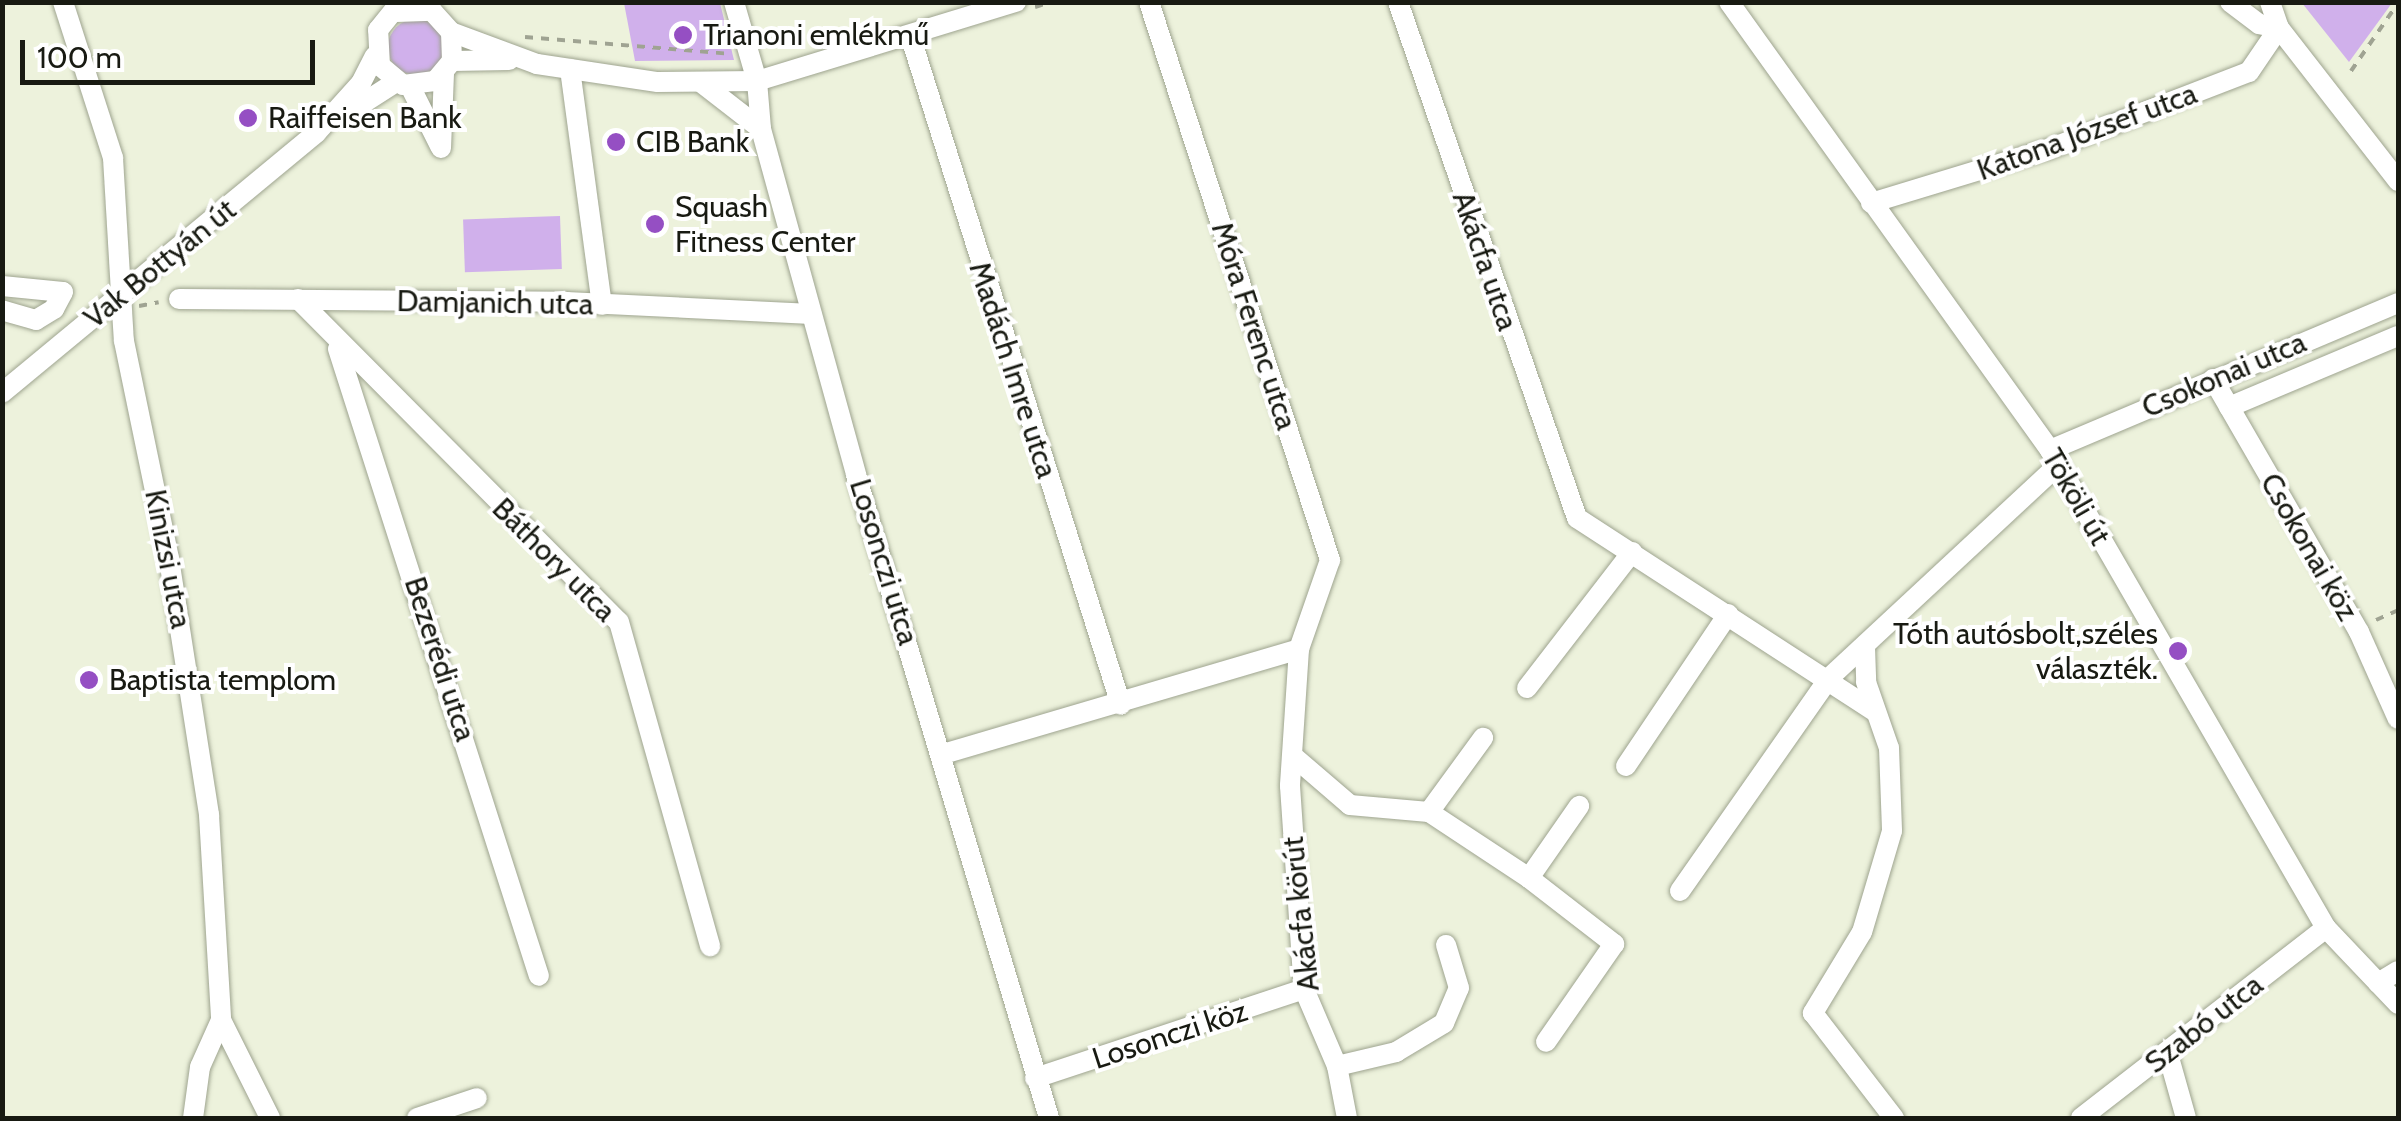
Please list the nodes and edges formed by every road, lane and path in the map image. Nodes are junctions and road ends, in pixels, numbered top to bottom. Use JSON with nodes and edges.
{"nodes":[{"id":1,"x":63,"y":2,"type":"edge"},
{"id":2,"x":734,"y":2,"type":"edge"},
{"id":3,"x":1016,"y":2,"type":"edge"},
{"id":4,"x":1149,"y":2,"type":"edge"},
{"id":5,"x":1398,"y":2,"type":"edge"},
{"id":6,"x":1728,"y":2,"type":"edge"},
{"id":7,"x":2230,"y":2,"type":"edge"},
{"id":8,"x":2270,"y":2,"type":"edge"},
{"id":9,"x":2398,"y":3,"type":"edge"},
{"id":10,"x":398,"y":7,"type":"edge"},
{"id":11,"x":431,"y":7,"type":"edge"},
{"id":12,"x":2278,"y":28,"type":"junction"},
{"id":13,"x":451,"y":32,"type":"junction"},
{"id":14,"x":910,"y":34,"type":"junction"},
{"id":15,"x":521,"y":37,"type":"dead end"},
{"id":16,"x":748,"y":55,"type":"junction"},
{"id":17,"x":376,"y":56,"type":"junction"},
{"id":18,"x":512,"y":60,"type":"junction"},
{"id":19,"x":448,"y":67,"type":"junction"},
{"id":20,"x":570,"y":69,"type":"junction"},
{"id":21,"x":2351,"y":71,"type":"dead end"},
{"id":22,"x":757,"y":82,"type":"junction"},
{"id":23,"x":403,"y":84,"type":"junction"},
{"id":24,"x":704,"y":84,"type":"junction"},
{"id":25,"x":761,"y":129,"type":"junction"},
{"id":26,"x":316,"y":132,"type":"junction"},
{"id":27,"x":2398,"y":181,"type":"edge"},
{"id":28,"x":1872,"y":203,"type":"junction"},
{"id":29,"x":2,"y":286,"type":"edge"},
{"id":30,"x":178,"y":299,"type":"joint"},
{"id":31,"x":298,"y":299,"type":"junction"},
{"id":32,"x":122,"y":302,"type":"junction"},
{"id":33,"x":2398,"y":304,"type":"edge"},
{"id":34,"x":602,"y":305,"type":"junction"},
{"id":35,"x":2,"y":310,"type":"edge"},
{"id":36,"x":812,"y":314,"type":"junction"},
{"id":37,"x":2398,"y":336,"type":"edge"},
{"id":38,"x":336,"y":344,"type":"junction"},
{"id":39,"x":2213,"y":379,"type":"junction"},
{"id":40,"x":2,"y":393,"type":"edge"},
{"id":41,"x":2228,"y":407,"type":"junction"},
{"id":42,"x":2054,"y":457,"type":"junction"},
{"id":43,"x":1632,"y":552,"type":"junction"},
{"id":44,"x":2398,"y":610,"type":"edge"},
{"id":45,"x":1728,"y":614,"type":"junction"},
{"id":46,"x":2366,"y":625,"type":"dead end"},
{"id":47,"x":1865,"y":647,"type":"junction"},
{"id":48,"x":1299,"y":649,"type":"junction"},
{"id":49,"x":1830,"y":677,"type":"junction"},
{"id":50,"x":1527,"y":688,"type":"dead end"},
{"id":51,"x":1121,"y":705,"type":"junction"},
{"id":52,"x":1874,"y":711,"type":"junction"},
{"id":53,"x":2398,"y":719,"type":"edge"},
{"id":54,"x":1482,"y":738,"type":"dead end"},
{"id":55,"x":943,"y":754,"type":"junction"},
{"id":56,"x":1293,"y":756,"type":"junction"},
{"id":57,"x":1626,"y":766,"type":"dead end"},
{"id":58,"x":1579,"y":806,"type":"dead end"},
{"id":59,"x":1429,"y":812,"type":"junction"},
{"id":60,"x":1529,"y":878,"type":"junction"},
{"id":61,"x":1680,"y":891,"type":"dead end"},
{"id":62,"x":2326,"y":928,"type":"junction"},
{"id":63,"x":1446,"y":945,"type":"dead end"},
{"id":64,"x":710,"y":946,"type":"dead end"},
{"id":65,"x":2398,"y":971,"type":"edge"},
{"id":66,"x":539,"y":976,"type":"dead end"},
{"id":67,"x":2378,"y":983,"type":"junction"},
{"id":68,"x":1304,"y":990,"type":"junction"},
{"id":69,"x":2398,"y":1004,"type":"edge"},
{"id":70,"x":221,"y":1020,"type":"junction"},
{"id":71,"x":1546,"y":1042,"type":"dead end"},
{"id":72,"x":2168,"y":1054,"type":"junction"},
{"id":73,"x":1337,"y":1066,"type":"junction"},
{"id":74,"x":1035,"y":1078,"type":"junction"},
{"id":75,"x":477,"y":1098,"type":"dead end"},
{"id":76,"x":193,"y":1118,"type":"edge"},
{"id":77,"x":270,"y":1118,"type":"edge"},
{"id":78,"x":417,"y":1118,"type":"edge"},
{"id":79,"x":1049,"y":1118,"type":"edge"},
{"id":80,"x":1347,"y":1118,"type":"edge"},
{"id":81,"x":1894,"y":1118,"type":"edge"},
{"id":82,"x":2081,"y":1118,"type":"edge"},
{"id":83,"x":2186,"y":1118,"type":"edge"}],
"edges":[{"from":1,"to":32,"type":"street","name":"Kinizsi utca"},
{"from":2,"to":16,"type":"street","name":"Losonczi utca"},
{"from":3,"to":14,"type":"street"},
{"from":4,"to":48,"type":"street","name":"Móra Ferenc utca"},
{"from":5,"to":43,"type":"street","name":"Akácfa utca"},
{"from":6,"to":28,"type":"street","name":"Tököli út"},
{"from":7,"to":12,"type":"street"},
{"from":8,"to":12,"type":"street"},
{"from":9,"to":21,"type":"path"},
{"from":10,"to":11,"type":"street"},
{"from":10,"to":17,"type":"street"},
{"from":11,"to":13,"type":"street"},
{"from":12,"to":27,"type":"street"},
{"from":12,"to":28,"type":"street","name":"Katona József utca"},
{"from":13,"to":18,"type":"street"},
{"from":13,"to":19,"type":"street"},
{"from":14,"to":22,"type":"street"},
{"from":14,"to":51,"type":"street","name":"Madách Imre utca"},
{"from":15,"to":16,"type":"path"},
{"from":16,"to":22,"type":"street","name":"Losonczi utca"},
{"from":17,"to":23,"type":"street"},
{"from":17,"to":26,"type":"street","name":"Vak Bottyán út"},
{"from":18,"to":19,"type":"street"},
{"from":18,"to":20,"type":"street"},
{"from":19,"to":23,"type":"street"},
{"from":19,"to":23,"type":"street"},
{"from":20,"to":24,"type":"street"},
{"from":20,"to":34,"type":"street"},
{"from":22,"to":24,"type":"street"},
{"from":22,"to":25,"type":"street","name":"Losonczi utca"},
{"from":23,"to":26,"type":"street","name":"Vak Bottyán út"},
{"from":24,"to":25,"type":"street"},
{"from":25,"to":36,"type":"street","name":"Losonczi utca"},
{"from":26,"to":32,"type":"street","name":"Vak Bottyán út"},
{"from":28,"to":42,"type":"street","name":"Tököli út"},
{"from":29,"to":35,"type":"street"},
{"from":30,"to":31,"type":"street","name":"Damjanich utca"},
{"from":30,"to":32,"type":"path"},
{"from":31,"to":34,"type":"street","name":"Damjanich utca"},
{"from":31,"to":38,"type":"street","name":"Báthory utca"},
{"from":32,"to":40,"type":"street","name":"Vak Bottyán út"},
{"from":32,"to":70,"type":"street","name":"Kinizsi utca"},
{"from":33,"to":39,"type":"street","name":"Csokonai utca"},
{"from":34,"to":36,"type":"street","name":"Damjanich utca"},
{"from":36,"to":55,"type":"street","name":"Losonczi utca"},
{"from":37,"to":41,"type":"street"},
{"from":38,"to":64,"type":"street","name":"Báthory utca"},
{"from":38,"to":66,"type":"street","name":"Bezerédi utca"},
{"from":39,"to":41,"type":"street","name":"Csokonai köz"},
{"from":39,"to":42,"type":"street","name":"Csokonai utca"},
{"from":41,"to":53,"type":"street","name":"Csokonai köz"},
{"from":42,"to":47,"type":"street"},
{"from":42,"to":62,"type":"street","name":"Tököli út"},
{"from":43,"to":45,"type":"street"},
{"from":43,"to":50,"type":"street"},
{"from":44,"to":46,"type":"path"},
{"from":45,"to":49,"type":"street"},
{"from":45,"to":57,"type":"street"},
{"from":47,"to":49,"type":"street"},
{"from":47,"to":52,"type":"street"},
{"from":48,"to":51,"type":"street"},
{"from":48,"to":56,"type":"street","name":"Akácfa körút"},
{"from":49,"to":52,"type":"street"},
{"from":49,"to":61,"type":"street"},
{"from":51,"to":55,"type":"street"},
{"from":52,"to":81,"type":"street"},
{"from":54,"to":59,"type":"street"},
{"from":55,"to":74,"type":"street","name":"Losonczi utca"},
{"from":56,"to":59,"type":"street"},
{"from":56,"to":68,"type":"street","name":"Akácfa körút"},
{"from":58,"to":60,"type":"street"},
{"from":59,"to":60,"type":"street"},
{"from":60,"to":71,"type":"street"},
{"from":62,"to":67,"type":"street","name":"Tököli út"},
{"from":62,"to":72,"type":"street","name":"Szabó utca"},
{"from":63,"to":73,"type":"street"},
{"from":65,"to":67,"type":"street"},
{"from":67,"to":69,"type":"street","name":"Tököli út"},
{"from":68,"to":73,"type":"street","name":"Akácfa körút"},
{"from":68,"to":74,"type":"street","name":"Losonczi köz"},
{"from":70,"to":76,"type":"street","name":"Kinizsi utca"},
{"from":70,"to":77,"type":"street"},
{"from":72,"to":82,"type":"street","name":"Szabó utca"},
{"from":72,"to":83,"type":"street"},
{"from":73,"to":80,"type":"street","name":"Akácfa körút"},
{"from":74,"to":79,"type":"street","name":"Losonczi utca"},
{"from":75,"to":78,"type":"street"}]}
